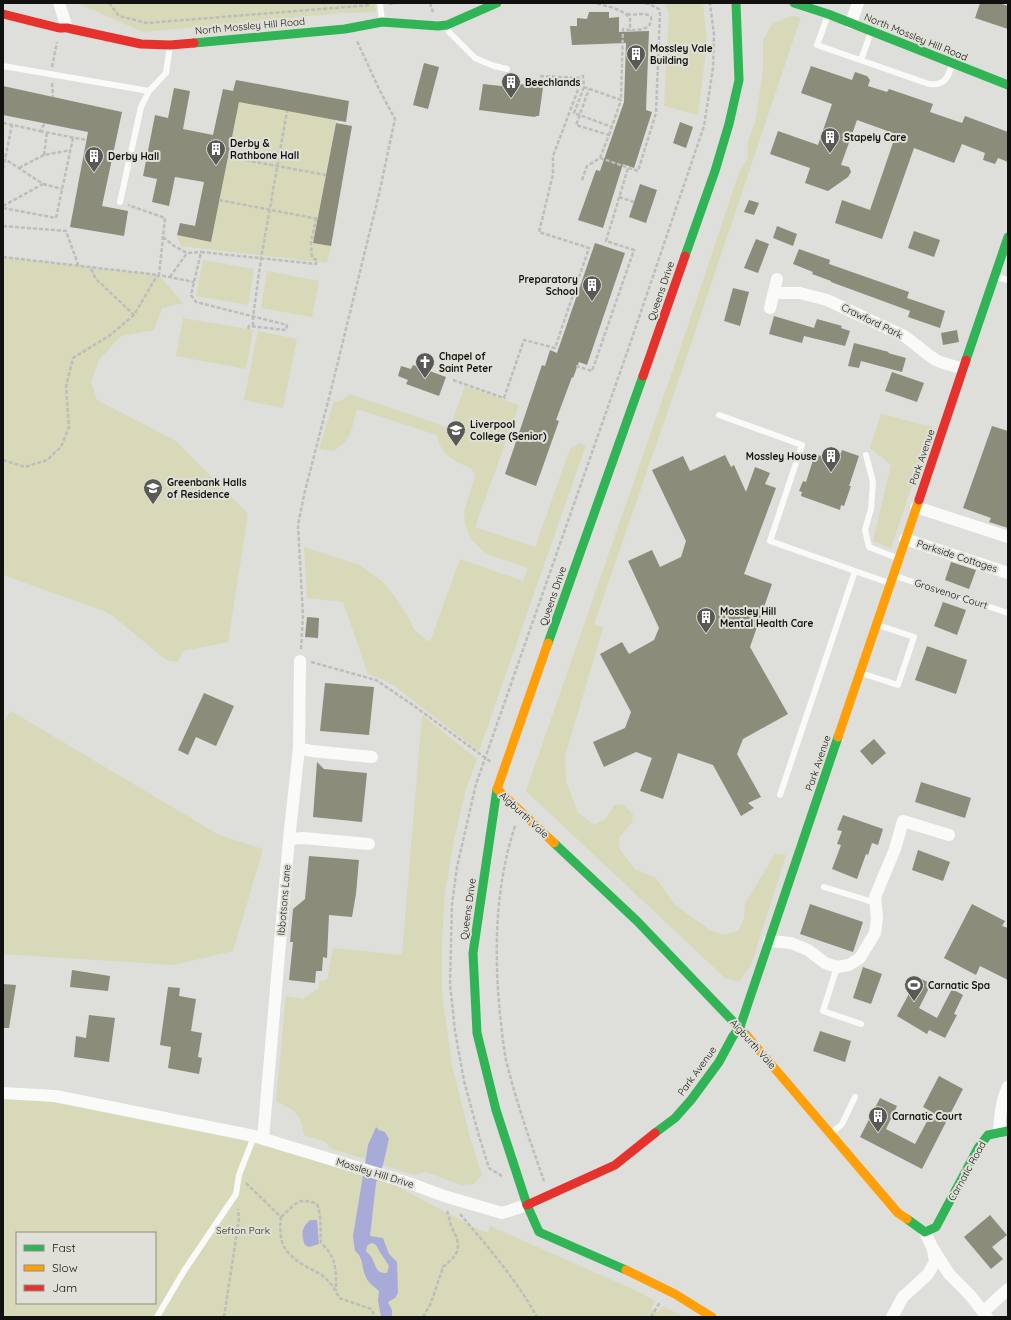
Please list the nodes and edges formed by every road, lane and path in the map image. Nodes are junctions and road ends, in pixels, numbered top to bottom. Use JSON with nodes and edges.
{"nodes":[{"id":1,"x":59,"y":3,"type":"edge"},
{"id":2,"x":109,"y":3,"type":"edge"},
{"id":3,"x":497,"y":3,"type":"edge"},
{"id":4,"x":594,"y":3,"type":"edge"},
{"id":5,"x":641,"y":3,"type":"edge"},
{"id":6,"x":736,"y":3,"type":"edge"},
{"id":7,"x":794,"y":3,"type":"edge"},
{"id":8,"x":858,"y":3,"type":"edge"},
{"id":9,"x":378,"y":4,"type":"edge"},
{"id":10,"x":3,"y":14,"type":"edge"},
{"id":11,"x":626,"y":14,"type":"junction"},
{"id":12,"x":828,"y":14,"type":"junction"},
{"id":13,"x":382,"y":22,"type":"junction"},
{"id":14,"x":851,"y":23,"type":"junction"},
{"id":15,"x":447,"y":25,"type":"junction"},
{"id":16,"x":63,"y":28,"type":"junction"},
{"id":17,"x":345,"y":29,"type":"junction"},
{"id":18,"x":630,"y":31,"type":"junction"},
{"id":19,"x":871,"y":31,"type":"junction"},
{"id":20,"x":170,"y":45,"type":"junction"},
{"id":21,"x":861,"y":60,"type":"junction"},
{"id":22,"x":953,"y":64,"type":"junction"},
{"id":23,"x":3,"y":66,"type":"edge"},
{"id":24,"x":507,"y":69,"type":"dead end"},
{"id":25,"x":50,"y":74,"type":"junction"},
{"id":26,"x":540,"y":76,"type":"dead end"},
{"id":27,"x":579,"y":78,"type":"junction"},
{"id":28,"x":1008,"y":85,"type":"edge"},
{"id":29,"x":584,"y":87,"type":"junction"},
{"id":30,"x":590,"y":89,"type":"junction"},
{"id":31,"x":149,"y":92,"type":"junction"},
{"id":32,"x":53,"y":97,"type":"dead end"},
{"id":33,"x":621,"y":100,"type":"junction"},
{"id":34,"x":287,"y":111,"type":"dead end"},
{"id":35,"x":580,"y":115,"type":"junction"},
{"id":36,"x":3,"y":123,"type":"edge"},
{"id":37,"x":45,"y":124,"type":"dead end"},
{"id":38,"x":12,"y":125,"type":"junction"},
{"id":39,"x":612,"y":126,"type":"junction"},
{"id":40,"x":40,"y":131,"type":"junction"},
{"id":41,"x":47,"y":132,"type":"junction"},
{"id":42,"x":609,"y":136,"type":"junction"},
{"id":43,"x":73,"y":138,"type":"junction"},
{"id":44,"x":86,"y":140,"type":"dead end"},
{"id":45,"x":70,"y":150,"type":"junction"},
{"id":46,"x":44,"y":155,"type":"junction"},
{"id":47,"x":228,"y":157,"type":"dead end"},
{"id":48,"x":600,"y":158,"type":"junction"},
{"id":49,"x":5,"y":159,"type":"junction"},
{"id":50,"x":278,"y":166,"type":"junction"},
{"id":51,"x":19,"y":168,"type":"junction"},
{"id":52,"x":628,"y":168,"type":"junction"},
{"id":53,"x":3,"y":169,"type":"edge"},
{"id":54,"x":326,"y":175,"type":"dead end"},
{"id":55,"x":582,"y":180,"type":"dead end"},
{"id":56,"x":43,"y":184,"type":"junction"},
{"id":57,"x":62,"y":189,"type":"junction"},
{"id":58,"x":620,"y":197,"type":"junction"},
{"id":59,"x":219,"y":200,"type":"dead end"},
{"id":60,"x":120,"y":202,"type":"joint"},
{"id":61,"x":634,"y":202,"type":"dead end"},
{"id":62,"x":3,"y":207,"type":"edge"},
{"id":63,"x":270,"y":210,"type":"junction"},
{"id":64,"x":3,"y":226,"type":"edge"},
{"id":65,"x":163,"y":237,"type":"junction"},
{"id":66,"x":1008,"y":237,"type":"edge"},
{"id":67,"x":200,"y":252,"type":"junction"},
{"id":68,"x":187,"y":253,"type":"junction"},
{"id":69,"x":3,"y":257,"type":"edge"},
{"id":70,"x":261,"y":259,"type":"junction"},
{"id":71,"x":79,"y":267,"type":"junction"},
{"id":72,"x":90,"y":268,"type":"junction"},
{"id":73,"x":159,"y":275,"type":"junction"},
{"id":74,"x":995,"y":276,"type":"junction"},
{"id":75,"x":170,"y":277,"type":"junction"},
{"id":76,"x":777,"y":279,"type":"dead end"},
{"id":77,"x":1008,"y":280,"type":"edge"},
{"id":78,"x":194,"y":282,"type":"junction"},
{"id":79,"x":774,"y":293,"type":"junction"},
{"id":80,"x":770,"y":308,"type":"dead end"},
{"id":81,"x":134,"y":316,"type":"junction"},
{"id":82,"x":253,"y":316,"type":"junction"},
{"id":83,"x":253,"y":326,"type":"junction"},
{"id":84,"x":263,"y":327,"type":"junction"},
{"id":85,"x":248,"y":329,"type":"dead end"},
{"id":86,"x":262,"y":332,"type":"dead end"},
{"id":87,"x":576,"y":366,"type":"dead end"},
{"id":88,"x":963,"y":369,"type":"junction"},
{"id":89,"x":453,"y":380,"type":"dead end"},
{"id":90,"x":719,"y":415,"type":"dead end"},
{"id":91,"x":866,"y":455,"type":"dead end"},
{"id":92,"x":3,"y":460,"type":"edge"},
{"id":93,"x":916,"y":507,"type":"junction"},
{"id":94,"x":1008,"y":537,"type":"edge"},
{"id":95,"x":905,"y":539,"type":"junction"},
{"id":96,"x":899,"y":559,"type":"junction"},
{"id":97,"x":856,"y":571,"type":"junction"},
{"id":98,"x":1008,"y":573,"type":"edge"},
{"id":99,"x":892,"y":579,"type":"junction"},
{"id":100,"x":1008,"y":613,"type":"edge"},
{"id":101,"x":876,"y":624,"type":"junction"},
{"id":102,"x":300,"y":661,"type":"junction"},
{"id":103,"x":860,"y":672,"type":"junction"},
{"id":104,"x":299,"y":748,"type":"junction"},
{"id":105,"x":372,"y":757,"type":"dead end"},
{"id":106,"x":503,"y":771,"type":"junction"},
{"id":107,"x":497,"y":789,"type":"junction"},
{"id":108,"x":780,"y":795,"type":"dead end"},
{"id":109,"x":520,"y":810,"type":"junction"},
{"id":110,"x":949,"y":835,"type":"dead end"},
{"id":111,"x":289,"y":839,"type":"junction"},
{"id":112,"x":369,"y":844,"type":"dead end"},
{"id":113,"x":824,"y":887,"type":"dead end"},
{"id":114,"x":876,"y":903,"type":"junction"},
{"id":115,"x":769,"y":941,"type":"junction"},
{"id":116,"x":837,"y":968,"type":"junction"},
{"id":117,"x":861,"y":1024,"type":"dead end"},
{"id":118,"x":740,"y":1027,"type":"junction"},
{"id":119,"x":1008,"y":1087,"type":"edge"},
{"id":120,"x":3,"y":1093,"type":"edge"},
{"id":121,"x":855,"y":1097,"type":"dead end"},
{"id":122,"x":1003,"y":1131,"type":"edge"},
{"id":123,"x":831,"y":1133,"type":"junction"},
{"id":124,"x":258,"y":1138,"type":"junction"},
{"id":125,"x":239,"y":1175,"type":"junction"},
{"id":126,"x":236,"y":1194,"type":"junction"},
{"id":127,"x":549,"y":1194,"type":"junction"},
{"id":128,"x":444,"y":1196,"type":"junction"},
{"id":129,"x":527,"y":1205,"type":"junction"},
{"id":130,"x":459,"y":1213,"type":"dead end"},
{"id":131,"x":281,"y":1216,"type":"junction"},
{"id":132,"x":925,"y":1232,"type":"junction"},
{"id":133,"x":932,"y":1247,"type":"junction"},
{"id":134,"x":1008,"y":1290,"type":"edge"},
{"id":135,"x":336,"y":1291,"type":"junction"},
{"id":136,"x":985,"y":1314,"type":"edge"},
{"id":137,"x":157,"y":1317,"type":"edge"},
{"id":138,"x":224,"y":1317,"type":"edge"},
{"id":139,"x":375,"y":1317,"type":"edge"},
{"id":140,"x":424,"y":1317,"type":"edge"},
{"id":141,"x":537,"y":1317,"type":"edge"},
{"id":142,"x":712,"y":1317,"type":"edge"},
{"id":143,"x":892,"y":1317,"type":"edge"}],
"edges":[{"from":1,"to":16,"type":"street"},
{"from":2,"to":9,"type":"path"},
{"from":3,"to":15,"type":"street","name":"North Mossley Hill Road"},
{"from":4,"to":11,"type":"path"},
{"from":5,"to":52,"type":"path"},
{"from":6,"to":106,"type":"street","name":"Queens Drive"},
{"from":7,"to":12,"type":"street","name":"North Mossley Hill Road"},
{"from":8,"to":14,"type":"street"},
{"from":9,"to":13,"type":"lane"},
{"from":10,"to":16,"type":"street","name":"North Mossley Hill Road"},
{"from":11,"to":18,"type":"path"},
{"from":11,"to":18,"type":"path"},
{"from":12,"to":14,"type":"street","name":"North Mossley Hill Road"},
{"from":12,"to":21,"type":"lane"},
{"from":13,"to":15,"type":"street","name":"North Mossley Hill Road"},
{"from":13,"to":17,"type":"street","name":"North Mossley Hill Road"},
{"from":14,"to":19,"type":"street","name":"North Mossley Hill Road"},
{"from":15,"to":24,"type":"lane"},
{"from":16,"to":20,"type":"street","name":"North Mossley Hill Road"},
{"from":16,"to":25,"type":"path"},
{"from":17,"to":20,"type":"street","name":"North Mossley Hill Road"},
{"from":17,"to":102,"type":"path"},
{"from":18,"to":33,"type":"path"},
{"from":19,"to":21,"type":"lane"},
{"from":19,"to":22,"type":"street","name":"North Mossley Hill Road"},
{"from":20,"to":31,"type":"lane"},
{"from":21,"to":22,"type":"lane"},
{"from":22,"to":28,"type":"street","name":"North Mossley Hill Road"},
{"from":23,"to":25,"type":"lane"},
{"from":25,"to":31,"type":"lane"},
{"from":25,"to":32,"type":"path"},
{"from":26,"to":27,"type":"path"},
{"from":27,"to":29,"type":"path"},
{"from":27,"to":89,"type":"path"},
{"from":29,"to":30,"type":"path"},
{"from":29,"to":35,"type":"path"},
{"from":30,"to":33,"type":"path"},
{"from":30,"to":35,"type":"path"},
{"from":31,"to":60,"type":"lane"},
{"from":33,"to":39,"type":"path"},
{"from":34,"to":50,"type":"path"},
{"from":35,"to":39,"type":"path"},
{"from":35,"to":42,"type":"path"},
{"from":36,"to":38,"type":"path"},
{"from":37,"to":40,"type":"path"},
{"from":38,"to":40,"type":"path"},
{"from":38,"to":49,"type":"path"},
{"from":39,"to":42,"type":"path"},
{"from":40,"to":41,"type":"path"},
{"from":41,"to":43,"type":"path"},
{"from":41,"to":46,"type":"path"},
{"from":42,"to":48,"type":"path"},
{"from":43,"to":44,"type":"path"},
{"from":43,"to":45,"type":"path"},
{"from":45,"to":46,"type":"path"},
{"from":45,"to":57,"type":"path"},
{"from":46,"to":51,"type":"path"},
{"from":47,"to":50,"type":"path"},
{"from":48,"to":52,"type":"path"},
{"from":48,"to":55,"type":"path"},
{"from":49,"to":51,"type":"path"},
{"from":49,"to":53,"type":"path"},
{"from":50,"to":54,"type":"path"},
{"from":50,"to":63,"type":"path"},
{"from":51,"to":56,"type":"path"},
{"from":52,"to":58,"type":"path"},
{"from":56,"to":57,"type":"path"},
{"from":56,"to":62,"type":"path"},
{"from":57,"to":62,"type":"path"},
{"from":58,"to":61,"type":"path"},
{"from":58,"to":87,"type":"path"},
{"from":59,"to":63,"type":"path"},
{"from":60,"to":65,"type":"path"},
{"from":63,"to":70,"type":"path"},
{"from":63,"to":70,"type":"path"},
{"from":64,"to":71,"type":"path"},
{"from":65,"to":68,"type":"path"},
{"from":65,"to":73,"type":"path"},
{"from":66,"to":74,"type":"street","name":"Park Avenue"},
{"from":67,"to":68,"type":"path"},
{"from":67,"to":70,"type":"path"},
{"from":67,"to":78,"type":"path"},
{"from":68,"to":75,"type":"path"},
{"from":69,"to":71,"type":"path"},
{"from":70,"to":82,"type":"path"},
{"from":71,"to":72,"type":"path"},
{"from":72,"to":73,"type":"path"},
{"from":72,"to":81,"type":"path"},
{"from":73,"to":75,"type":"path"},
{"from":73,"to":81,"type":"path"},
{"from":74,"to":77,"type":"lane"},
{"from":74,"to":88,"type":"street","name":"Park Avenue"},
{"from":75,"to":78,"type":"path"},
{"from":76,"to":79,"type":"street"},
{"from":78,"to":82,"type":"path"},
{"from":79,"to":80,"type":"street"},
{"from":79,"to":88,"type":"street","name":"Crawford Park"},
{"from":81,"to":92,"type":"path"},
{"from":82,"to":83,"type":"path"},
{"from":82,"to":84,"type":"path"},
{"from":83,"to":84,"type":"path"},
{"from":83,"to":85,"type":"path"},
{"from":84,"to":86,"type":"path"},
{"from":88,"to":93,"type":"street","name":"Park Avenue"},
{"from":90,"to":97,"type":"lane","name":"Grosvenor Court"},
{"from":91,"to":96,"type":"lane"},
{"from":93,"to":94,"type":"street"},
{"from":93,"to":95,"type":"street","name":"Park Avenue"},
{"from":95,"to":96,"type":"street","name":"Park Avenue"},
{"from":95,"to":98,"type":"street","name":"Parkside Cottages"},
{"from":96,"to":99,"type":"street","name":"Park Avenue"},
{"from":97,"to":99,"type":"lane","name":"Grosvenor Court"},
{"from":97,"to":108,"type":"lane"},
{"from":99,"to":100,"type":"lane","name":"Grosvenor Court"},
{"from":99,"to":101,"type":"street","name":"Park Avenue"},
{"from":101,"to":103,"type":"street","name":"Park Avenue"},
{"from":101,"to":103,"type":"lane"},
{"from":102,"to":104,"type":"street","name":"Ibbotsons Lane"},
{"from":102,"to":106,"type":"path"},
{"from":103,"to":115,"type":"street","name":"Park Avenue"},
{"from":104,"to":105,"type":"street"},
{"from":104,"to":111,"type":"street","name":"Ibbotsons Lane"},
{"from":106,"to":107,"type":"street","name":"Queens Drive"},
{"from":107,"to":109,"type":"street","name":"Aigburth Vale"},
{"from":107,"to":129,"type":"street","name":"Queens Drive"},
{"from":109,"to":118,"type":"street","name":"Aigburth Vale"},
{"from":109,"to":127,"type":"path"},
{"from":110,"to":114,"type":"street"},
{"from":111,"to":112,"type":"street"},
{"from":111,"to":124,"type":"street","name":"Ibbotsons Lane"},
{"from":113,"to":114,"type":"lane"},
{"from":114,"to":116,"type":"street"},
{"from":115,"to":116,"type":"street"},
{"from":115,"to":118,"type":"street","name":"Park Avenue"},
{"from":116,"to":117,"type":"lane"},
{"from":118,"to":123,"type":"street","name":"Aigburth Vale"},
{"from":118,"to":127,"type":"street","name":"Park Avenue"},
{"from":119,"to":122,"type":"street","name":"Carnatic Road"},
{"from":120,"to":124,"type":"street","name":"Mossley Hill Drive"},
{"from":121,"to":123,"type":"lane"},
{"from":122,"to":132,"type":"street","name":"Carnatic Road"},
{"from":123,"to":132,"type":"street","name":"Aigburth Vale"},
{"from":124,"to":125,"type":"lane"},
{"from":124,"to":128,"type":"street","name":"Mossley Hill Drive"},
{"from":125,"to":126,"type":"lane"},
{"from":125,"to":131,"type":"path"},
{"from":126,"to":137,"type":"lane"},
{"from":126,"to":138,"type":"path"},
{"from":127,"to":129,"type":"street","name":"Park Avenue"},
{"from":128,"to":129,"type":"street","name":"Mossley Hill Drive"},
{"from":128,"to":140,"type":"path"},
{"from":129,"to":142,"type":"street"},
{"from":130,"to":141,"type":"path"},
{"from":131,"to":135,"type":"path"},
{"from":131,"to":135,"type":"path"},
{"from":132,"to":133,"type":"street","name":"Aigburth Vale"},
{"from":133,"to":136,"type":"street","name":"Aigburth Vale"},
{"from":133,"to":143,"type":"street"},
{"from":134,"to":136,"type":"street"},
{"from":135,"to":139,"type":"path"}]}
